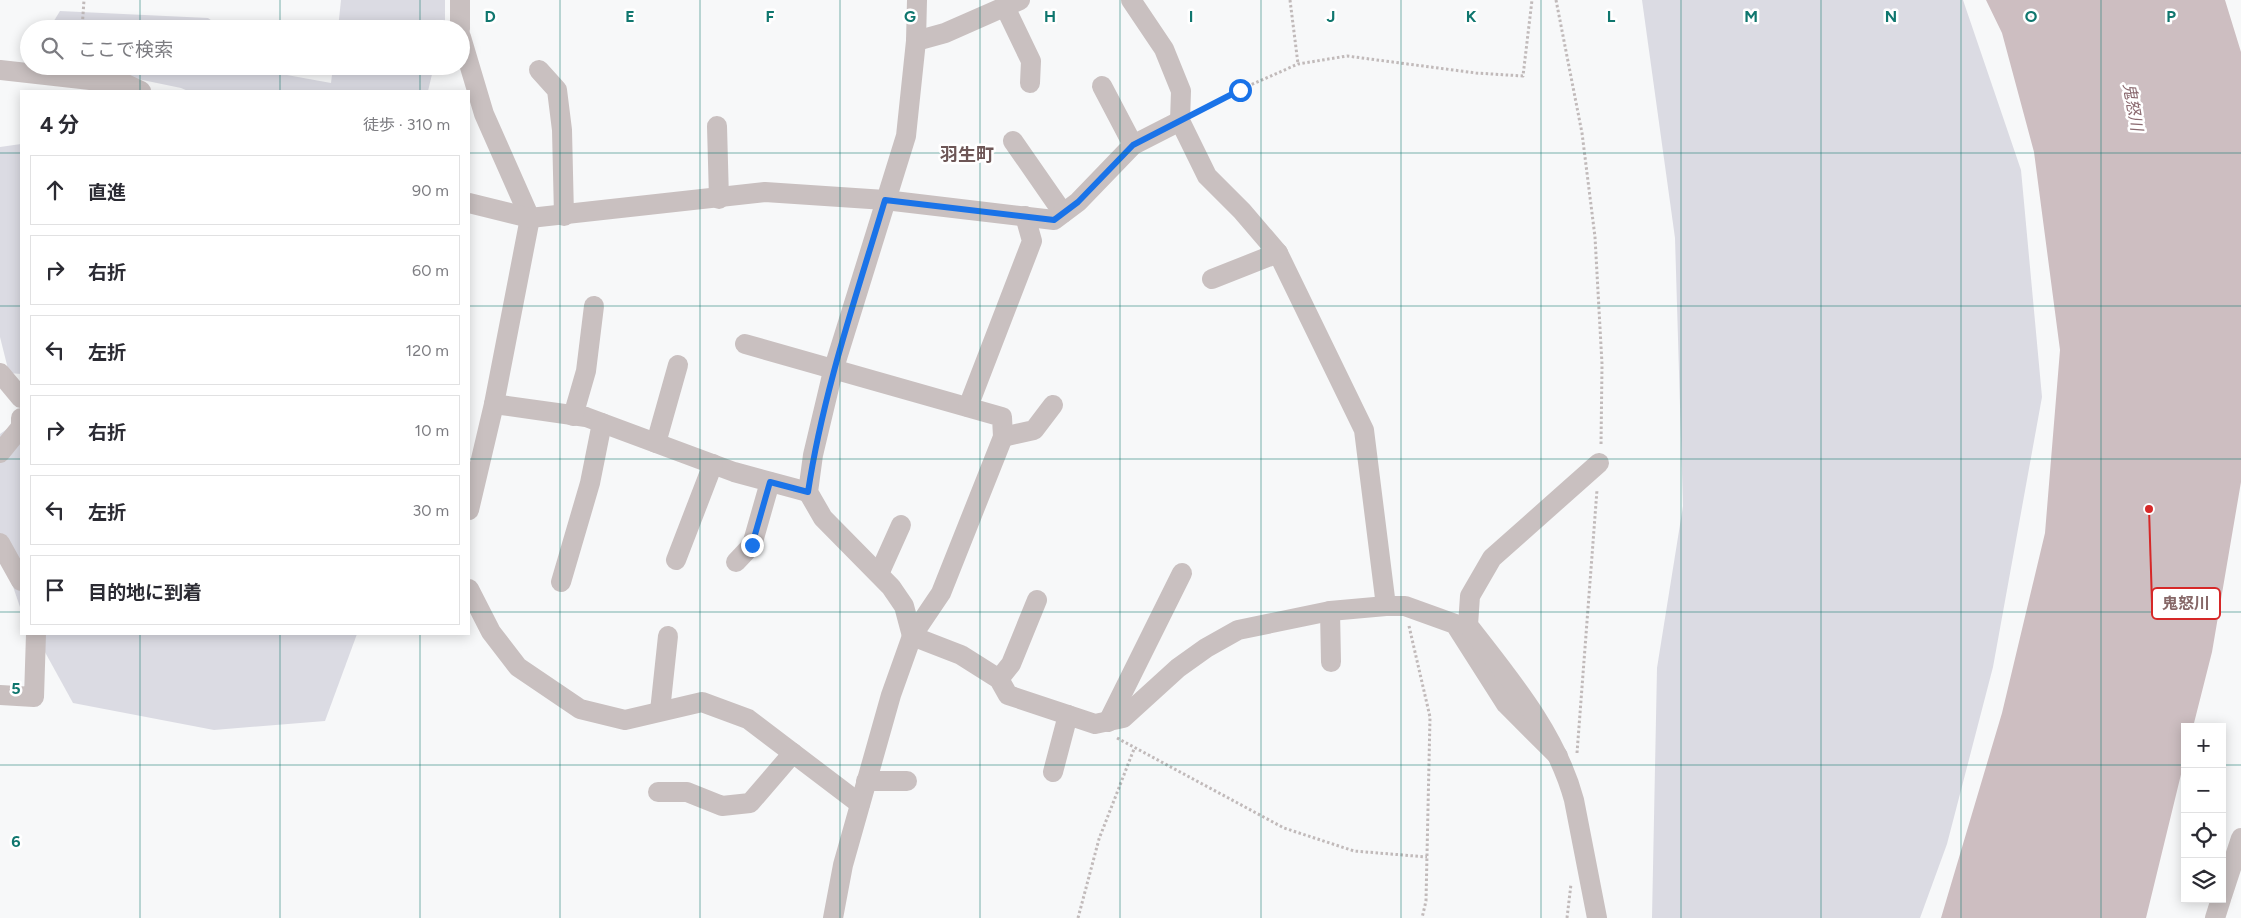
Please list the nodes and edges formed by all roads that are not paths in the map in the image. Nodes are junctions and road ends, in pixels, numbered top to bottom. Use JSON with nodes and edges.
{"nodes":[{"id":1,"x":460,"y":0,"type":"edge"},
{"id":2,"x":913,"y":0,"type":"edge"},
{"id":3,"x":1131,"y":0,"type":"edge"},
{"id":4,"x":1013,"y":3,"type":"edge"},
{"id":5,"x":460,"y":20,"type":"edge"},
{"id":6,"x":916,"y":41,"type":"junction"},
{"id":7,"x":470,"y":67,"type":"edge"},
{"id":8,"x":0,"y":70,"type":"edge"},
{"id":9,"x":540,"y":70,"type":"dead end"},
{"id":10,"x":20,"y":72,"type":"edge"},
{"id":11,"x":45,"y":75,"type":"edge"},
{"id":12,"x":1030,"y":83,"type":"dead end"},
{"id":13,"x":1102,"y":86,"type":"dead end"},
{"id":14,"x":139,"y":90,"type":"edge"},
{"id":15,"x":1180,"y":121,"type":"junction"},
{"id":16,"x":717,"y":126,"type":"dead end"},
{"id":17,"x":1013,"y":141,"type":"dead end"},
{"id":18,"x":1133,"y":145,"type":"junction"},
{"id":19,"x":719,"y":199,"type":"junction"},
{"id":20,"x":885,"y":200,"type":"junction"},
{"id":21,"x":470,"y":203,"type":"edge"},
{"id":22,"x":1063,"y":213,"type":"junction"},
{"id":23,"x":564,"y":216,"type":"junction"},
{"id":24,"x":1025,"y":216,"type":"junction"},
{"id":25,"x":530,"y":218,"type":"junction"},
{"id":26,"x":1278,"y":253,"type":"junction"},
{"id":27,"x":1212,"y":279,"type":"dead end"},
{"id":28,"x":594,"y":306,"type":"dead end"},
{"id":29,"x":745,"y":344,"type":"dead end"},
{"id":30,"x":678,"y":365,"type":"dead end"},
{"id":31,"x":833,"y":371,"type":"junction"},
{"id":32,"x":0,"y":373,"type":"edge"},
{"id":33,"x":20,"y":397,"type":"edge"},
{"id":34,"x":494,"y":404,"type":"junction"},
{"id":35,"x":1052,"y":405,"type":"dead end"},
{"id":36,"x":968,"y":407,"type":"junction"},
{"id":37,"x":573,"y":416,"type":"junction"},
{"id":38,"x":602,"y":423,"type":"junction"},
{"id":39,"x":20,"y":428,"type":"edge"},
{"id":40,"x":1002,"y":437,"type":"junction"},
{"id":41,"x":656,"y":443,"type":"junction"},
{"id":42,"x":0,"y":453,"type":"edge"},
{"id":43,"x":1599,"y":463,"type":"road end"},
{"id":44,"x":713,"y":464,"type":"junction"},
{"id":45,"x":770,"y":482,"type":"junction"},
{"id":46,"x":808,"y":492,"type":"junction"},
{"id":47,"x":470,"y":506,"type":"edge"},
{"id":48,"x":901,"y":525,"type":"dead end"},
{"id":49,"x":0,"y":543,"type":"edge"},
{"id":50,"x":676,"y":560,"type":"dead end"},
{"id":51,"x":736,"y":562,"type":"dead end"},
{"id":52,"x":878,"y":574,"type":"junction"},
{"id":53,"x":1182,"y":574,"type":"dead end"},
{"id":54,"x":20,"y":579,"type":"edge"},
{"id":55,"x":561,"y":582,"type":"dead end"},
{"id":56,"x":470,"y":591,"type":"edge"},
{"id":57,"x":1037,"y":600,"type":"dead end"},
{"id":58,"x":1395,"y":606,"type":"junction"},
{"id":59,"x":1330,"y":611,"type":"junction"},
{"id":60,"x":36,"y":635,"type":"edge"},
{"id":61,"x":668,"y":636,"type":"dead end"},
{"id":62,"x":912,"y":636,"type":"junction"},
{"id":63,"x":1331,"y":662,"type":"dead end"},
{"id":64,"x":999,"y":679,"type":"junction"},
{"id":65,"x":0,"y":695,"type":"edge"},
{"id":66,"x":660,"y":710,"type":"junction"},
{"id":67,"x":1068,"y":716,"type":"junction"},
{"id":68,"x":1102,"y":723,"type":"junction"},
{"id":69,"x":793,"y":753,"type":"junction"},
{"id":70,"x":1567,"y":758,"type":"junction"},
{"id":71,"x":1053,"y":772,"type":"dead end"},
{"id":72,"x":866,"y":781,"type":"junction"},
{"id":73,"x":907,"y":781,"type":"dead end"},
{"id":74,"x":658,"y":792,"type":"dead end"},
{"id":75,"x":860,"y":804,"type":"junction"},
{"id":76,"x":2241,"y":838,"type":"edge"},
{"id":77,"x":2226,"y":885,"type":"edge"},
{"id":78,"x":2220,"y":903,"type":"edge"},
{"id":79,"x":833,"y":918,"type":"edge"},
{"id":80,"x":1597,"y":918,"type":"edge"},
{"id":81,"x":2215,"y":918,"type":"edge"}],
"edges":[{"from":1,"to":5,"type":"street"},
{"from":2,"to":6,"type":"street"},
{"from":3,"to":15,"type":"street"},
{"from":4,"to":6,"type":"street"},
{"from":4,"to":12,"type":"street"},
{"from":6,"to":20,"type":"street"},
{"from":7,"to":25,"type":"street"},
{"from":8,"to":10,"type":"street"},
{"from":9,"to":23,"type":"street"},
{"from":11,"to":14,"type":"street"},
{"from":13,"to":18,"type":"street"},
{"from":15,"to":18,"type":"street"},
{"from":15,"to":26,"type":"street"},
{"from":16,"to":19,"type":"street"},
{"from":17,"to":22,"type":"street"},
{"from":18,"to":22,"type":"street"},
{"from":19,"to":20,"type":"street"},
{"from":19,"to":23,"type":"street"},
{"from":20,"to":24,"type":"street"},
{"from":20,"to":31,"type":"street"},
{"from":21,"to":25,"type":"street"},
{"from":22,"to":24,"type":"street"},
{"from":23,"to":25,"type":"street"},
{"from":24,"to":36,"type":"street"},
{"from":25,"to":34,"type":"street"},
{"from":26,"to":27,"type":"street"},
{"from":26,"to":58,"type":"street"},
{"from":28,"to":37,"type":"street"},
{"from":29,"to":31,"type":"street"},
{"from":30,"to":41,"type":"street"},
{"from":31,"to":36,"type":"street"},
{"from":31,"to":46,"type":"street"},
{"from":32,"to":33,"type":"street"},
{"from":34,"to":37,"type":"street"},
{"from":34,"to":47,"type":"street"},
{"from":35,"to":40,"type":"street"},
{"from":36,"to":40,"type":"street"},
{"from":37,"to":38,"type":"street"},
{"from":38,"to":41,"type":"street"},
{"from":38,"to":55,"type":"street"},
{"from":39,"to":42,"type":"street"},
{"from":40,"to":62,"type":"street"},
{"from":41,"to":44,"type":"street"},
{"from":43,"to":70,"type":"street"},
{"from":44,"to":45,"type":"street"},
{"from":44,"to":50,"type":"street"},
{"from":45,"to":46,"type":"street"},
{"from":45,"to":51,"type":"street"},
{"from":46,"to":52,"type":"street"},
{"from":48,"to":52,"type":"street"},
{"from":49,"to":54,"type":"street"},
{"from":52,"to":62,"type":"street"},
{"from":53,"to":68,"type":"street"},
{"from":56,"to":66,"type":"street"},
{"from":57,"to":64,"type":"street"},
{"from":58,"to":59,"type":"street"},
{"from":58,"to":70,"type":"street"},
{"from":59,"to":63,"type":"street"},
{"from":59,"to":68,"type":"street"},
{"from":60,"to":65,"type":"street"},
{"from":61,"to":66,"type":"street"},
{"from":62,"to":64,"type":"street"},
{"from":62,"to":72,"type":"street"},
{"from":64,"to":67,"type":"street"},
{"from":66,"to":69,"type":"street"},
{"from":67,"to":68,"type":"street"},
{"from":67,"to":71,"type":"street"},
{"from":69,"to":74,"type":"street"},
{"from":69,"to":75,"type":"street"},
{"from":70,"to":80,"type":"street"},
{"from":72,"to":73,"type":"street"},
{"from":72,"to":75,"type":"street"},
{"from":75,"to":79,"type":"street"},
{"from":76,"to":77,"type":"street"},
{"from":78,"to":81,"type":"street"}]}
